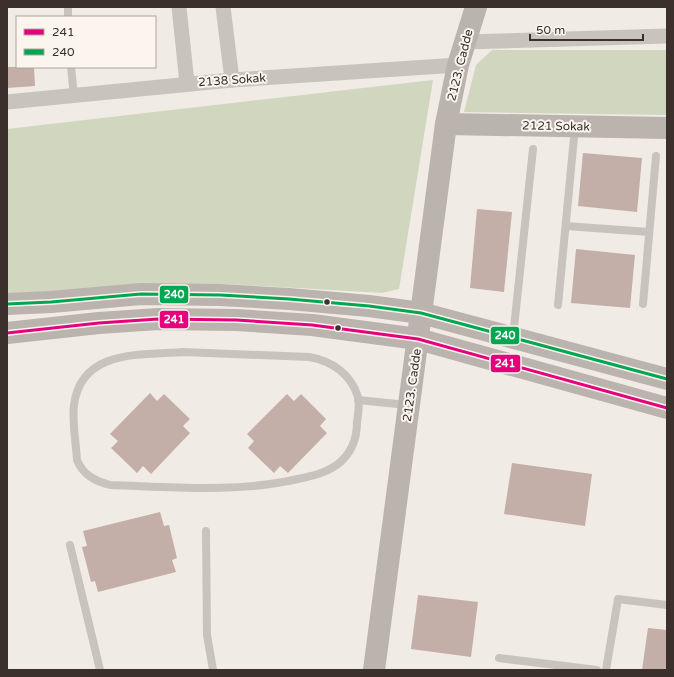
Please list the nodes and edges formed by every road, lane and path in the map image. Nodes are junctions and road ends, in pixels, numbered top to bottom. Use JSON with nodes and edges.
{"nodes":[{"id":1,"x":179,"y":7,"type":"edge"},
{"id":2,"x":223,"y":7,"type":"edge"},
{"id":3,"x":476,"y":7,"type":"edge"},
{"id":4,"x":667,"y":36,"type":"edge"},
{"id":5,"x":464,"y":42,"type":"junction"},
{"id":6,"x":458,"y":64,"type":"junction"},
{"id":7,"x":72,"y":68,"type":"edge"},
{"id":8,"x":232,"y":80,"type":"junction"},
{"id":9,"x":187,"y":83,"type":"junction"},
{"id":10,"x":74,"y":96,"type":"junction"},
{"id":11,"x":7,"y":102,"type":"edge"},
{"id":12,"x":446,"y":124,"type":"junction"},
{"id":13,"x":575,"y":126,"type":"junction"},
{"id":14,"x":667,"y":128,"type":"edge"},
{"id":15,"x":533,"y":149,"type":"dead end"},
{"id":16,"x":656,"y":156,"type":"dead end"},
{"id":17,"x":566,"y":226,"type":"junction"},
{"id":18,"x":649,"y":232,"type":"junction"},
{"id":19,"x":7,"y":304,"type":"edge"},
{"id":20,"x":558,"y":304,"type":"dead end"},
{"id":21,"x":643,"y":304,"type":"dead end"},
{"id":22,"x":421,"y":313,"type":"junction"},
{"id":23,"x":7,"y":333,"type":"edge"},
{"id":24,"x":512,"y":338,"type":"junction"},
{"id":25,"x":418,"y":339,"type":"junction"},
{"id":26,"x":667,"y":379,"type":"edge"},
{"id":27,"x":358,"y":400,"type":"junction"},
{"id":28,"x":409,"y":405,"type":"junction"},
{"id":29,"x":667,"y":408,"type":"edge"},
{"id":30,"x":206,"y":531,"type":"dead end"},
{"id":31,"x":70,"y":545,"type":"dead end"},
{"id":32,"x":667,"y":605,"type":"edge"},
{"id":33,"x":499,"y":658,"type":"dead end"},
{"id":34,"x":100,"y":670,"type":"edge"},
{"id":35,"x":213,"y":670,"type":"edge"},
{"id":36,"x":374,"y":670,"type":"edge"},
{"id":37,"x":597,"y":670,"type":"edge"},
{"id":38,"x":606,"y":670,"type":"edge"}],
"edges":[{"from":1,"to":9,"type":"street"},
{"from":2,"to":8,"type":"street"},
{"from":3,"to":5,"type":"street","name":"2123. Cadde"},
{"from":4,"to":5,"type":"street"},
{"from":5,"to":6,"type":"street","name":"2123. Cadde"},
{"from":6,"to":8,"type":"street","name":"2138 Sokak"},
{"from":6,"to":12,"type":"street","name":"2123. Cadde"},
{"from":7,"to":10,"type":"lane"},
{"from":8,"to":9,"type":"street","name":"2138 Sokak"},
{"from":9,"to":10,"type":"street","name":"2138 Sokak"},
{"from":10,"to":11,"type":"street","name":"2138 Sokak"},
{"from":12,"to":13,"type":"street","name":"2121 Sokak"},
{"from":12,"to":22,"type":"street","name":"2123. Cadde"},
{"from":13,"to":14,"type":"street","name":"2121 Sokak"},
{"from":13,"to":17,"type":"lane"},
{"from":15,"to":24,"type":"lane"},
{"from":16,"to":18,"type":"lane"},
{"from":17,"to":18,"type":"lane"},
{"from":17,"to":20,"type":"lane"},
{"from":18,"to":21,"type":"lane"},
{"from":19,"to":22,"type":"street"},
{"from":22,"to":24,"type":"street"},
{"from":22,"to":25,"type":"street","name":"2123. Cadde"},
{"from":23,"to":25,"type":"street"},
{"from":24,"to":26,"type":"street"},
{"from":25,"to":28,"type":"street","name":"2123. Cadde"},
{"from":25,"to":29,"type":"street"},
{"from":27,"to":27,"type":"lane"},
{"from":27,"to":28,"type":"lane"},
{"from":28,"to":36,"type":"street","name":"2123. Cadde"},
{"from":30,"to":35,"type":"lane"},
{"from":31,"to":34,"type":"lane"},
{"from":32,"to":38,"type":"lane"},
{"from":33,"to":37,"type":"lane"}]}
